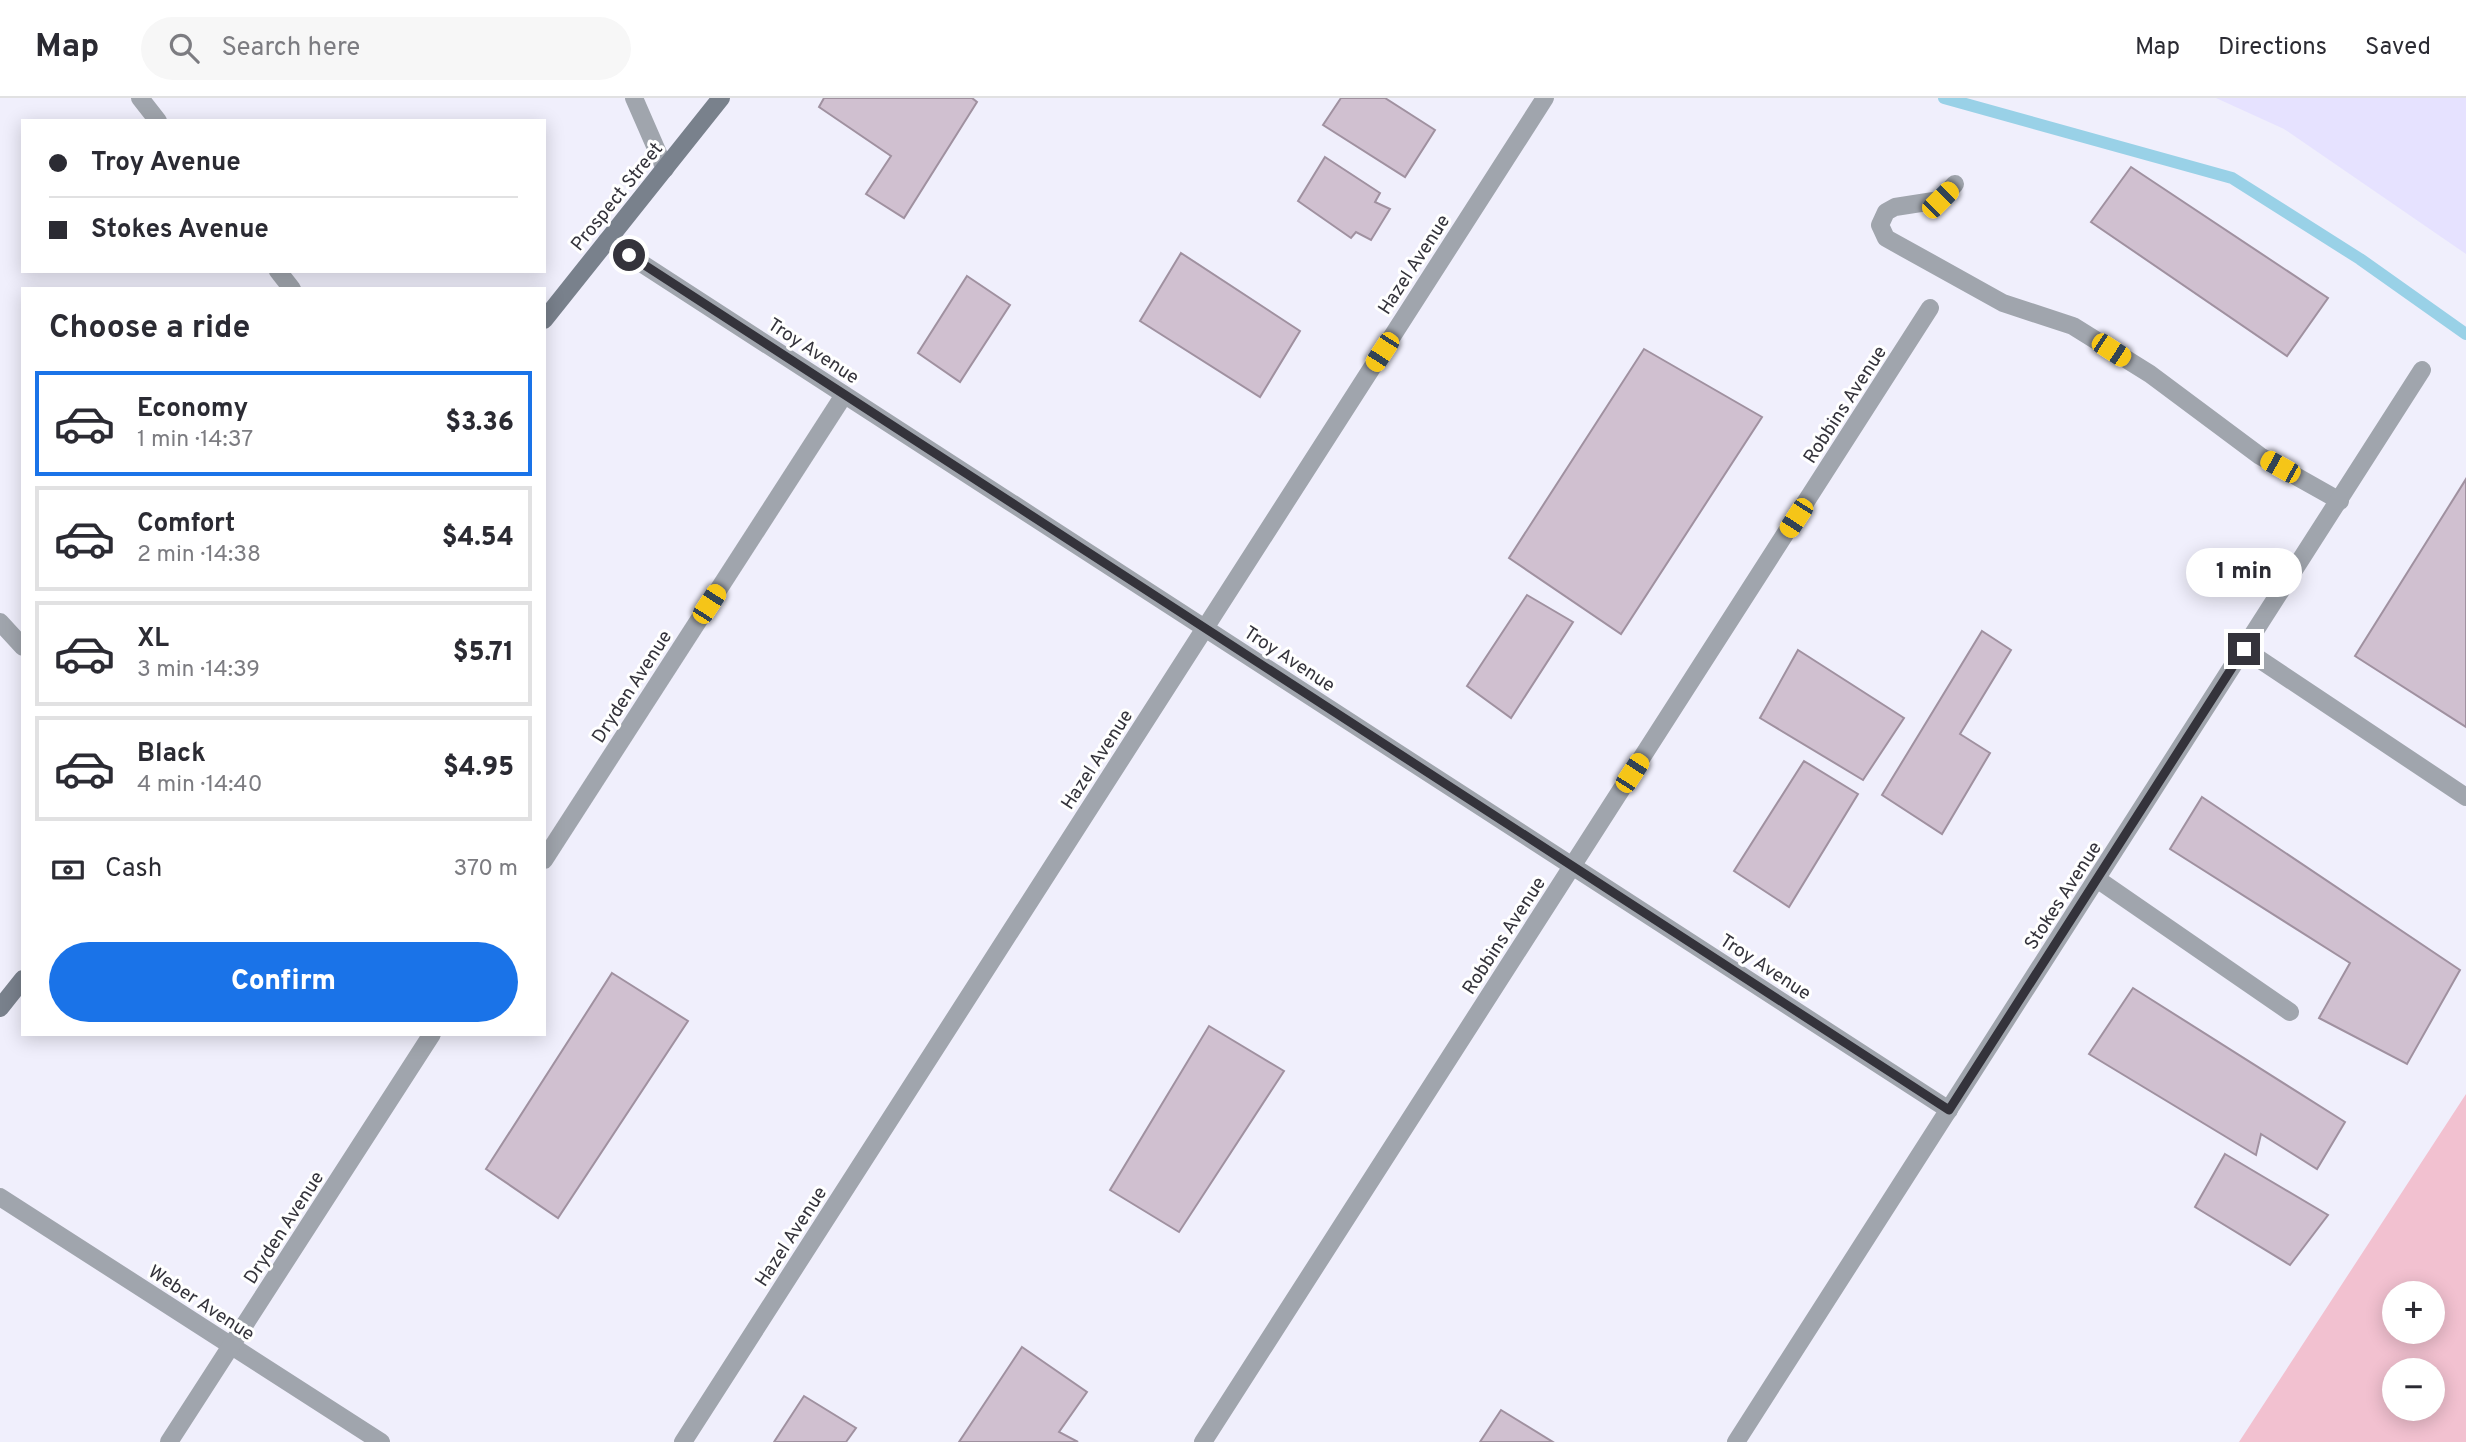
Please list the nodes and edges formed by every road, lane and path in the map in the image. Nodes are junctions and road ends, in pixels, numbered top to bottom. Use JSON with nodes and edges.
{"nodes":[{"id":1,"x":140,"y":98,"type":"edge"},
{"id":2,"x":634,"y":98,"type":"edge"},
{"id":3,"x":721,"y":98,"type":"edge"},
{"id":4,"x":1545,"y":98,"type":"edge"},
{"id":5,"x":156,"y":119,"type":"edge"},
{"id":6,"x":665,"y":169,"type":"junction"},
{"id":7,"x":1955,"y":184,"type":"dead end"},
{"id":8,"x":607,"y":241,"type":"junction"},
{"id":9,"x":280,"y":273,"type":"edge"},
{"id":10,"x":290,"y":287,"type":"edge"},
{"id":11,"x":1930,"y":309,"type":"dead end"},
{"id":12,"x":546,"y":317,"type":"edge"},
{"id":13,"x":2422,"y":370,"type":"dead end"},
{"id":14,"x":844,"y":395,"type":"junction"},
{"id":15,"x":2340,"y":500,"type":"junction"},
{"id":16,"x":0,"y":622,"type":"edge"},
{"id":17,"x":1205,"y":628,"type":"junction"},
{"id":18,"x":21,"y":645,"type":"edge"},
{"id":19,"x":2244,"y":649,"type":"junction"},
{"id":20,"x":2466,"y":797,"type":"edge"},
{"id":21,"x":546,"y":857,"type":"edge"},
{"id":22,"x":1572,"y":866,"type":"junction"},
{"id":23,"x":2097,"y":879,"type":"junction"},
{"id":24,"x":21,"y":982,"type":"edge"},
{"id":25,"x":0,"y":1008,"type":"edge"},
{"id":26,"x":2290,"y":1012,"type":"dead end"},
{"id":27,"x":431,"y":1036,"type":"edge"},
{"id":28,"x":1949,"y":1110,"type":"junction"},
{"id":29,"x":0,"y":1197,"type":"edge"},
{"id":30,"x":231,"y":1346,"type":"junction"},
{"id":31,"x":169,"y":1442,"type":"edge"},
{"id":32,"x":381,"y":1442,"type":"edge"},
{"id":33,"x":683,"y":1442,"type":"edge"},
{"id":34,"x":1203,"y":1442,"type":"edge"},
{"id":35,"x":1736,"y":1442,"type":"edge"}],
"edges":[{"from":1,"to":5,"type":"street"},
{"from":2,"to":6,"type":"street"},
{"from":3,"to":6,"type":"street","name":"Prospect Street"},
{"from":4,"to":17,"type":"street","name":"Hazel Avenue"},
{"from":6,"to":8,"type":"street","name":"Prospect Street"},
{"from":7,"to":15,"type":"street"},
{"from":8,"to":12,"type":"street","name":"Prospect Street"},
{"from":8,"to":14,"type":"street","name":"Troy Avenue"},
{"from":9,"to":10,"type":"street"},
{"from":11,"to":22,"type":"street","name":"Robbins Avenue"},
{"from":13,"to":15,"type":"street","name":"Stokes Avenue"},
{"from":14,"to":17,"type":"street","name":"Troy Avenue"},
{"from":14,"to":21,"type":"street","name":"Dryden Avenue"},
{"from":15,"to":19,"type":"street","name":"Stokes Avenue"},
{"from":16,"to":18,"type":"street"},
{"from":17,"to":22,"type":"street","name":"Troy Avenue"},
{"from":17,"to":33,"type":"street","name":"Hazel Avenue"},
{"from":19,"to":20,"type":"street"},
{"from":19,"to":23,"type":"street","name":"Stokes Avenue"},
{"from":22,"to":28,"type":"street","name":"Troy Avenue"},
{"from":22,"to":34,"type":"street","name":"Robbins Avenue"},
{"from":23,"to":26,"type":"street"},
{"from":23,"to":28,"type":"street","name":"Stokes Avenue"},
{"from":24,"to":25,"type":"street"},
{"from":27,"to":30,"type":"street","name":"Dryden Avenue"},
{"from":28,"to":35,"type":"street","name":"Stokes Avenue"},
{"from":29,"to":30,"type":"street","name":"Weber Avenue"},
{"from":30,"to":31,"type":"street","name":"Dryden Avenue"},
{"from":30,"to":32,"type":"street","name":"Weber Avenue"}]}
